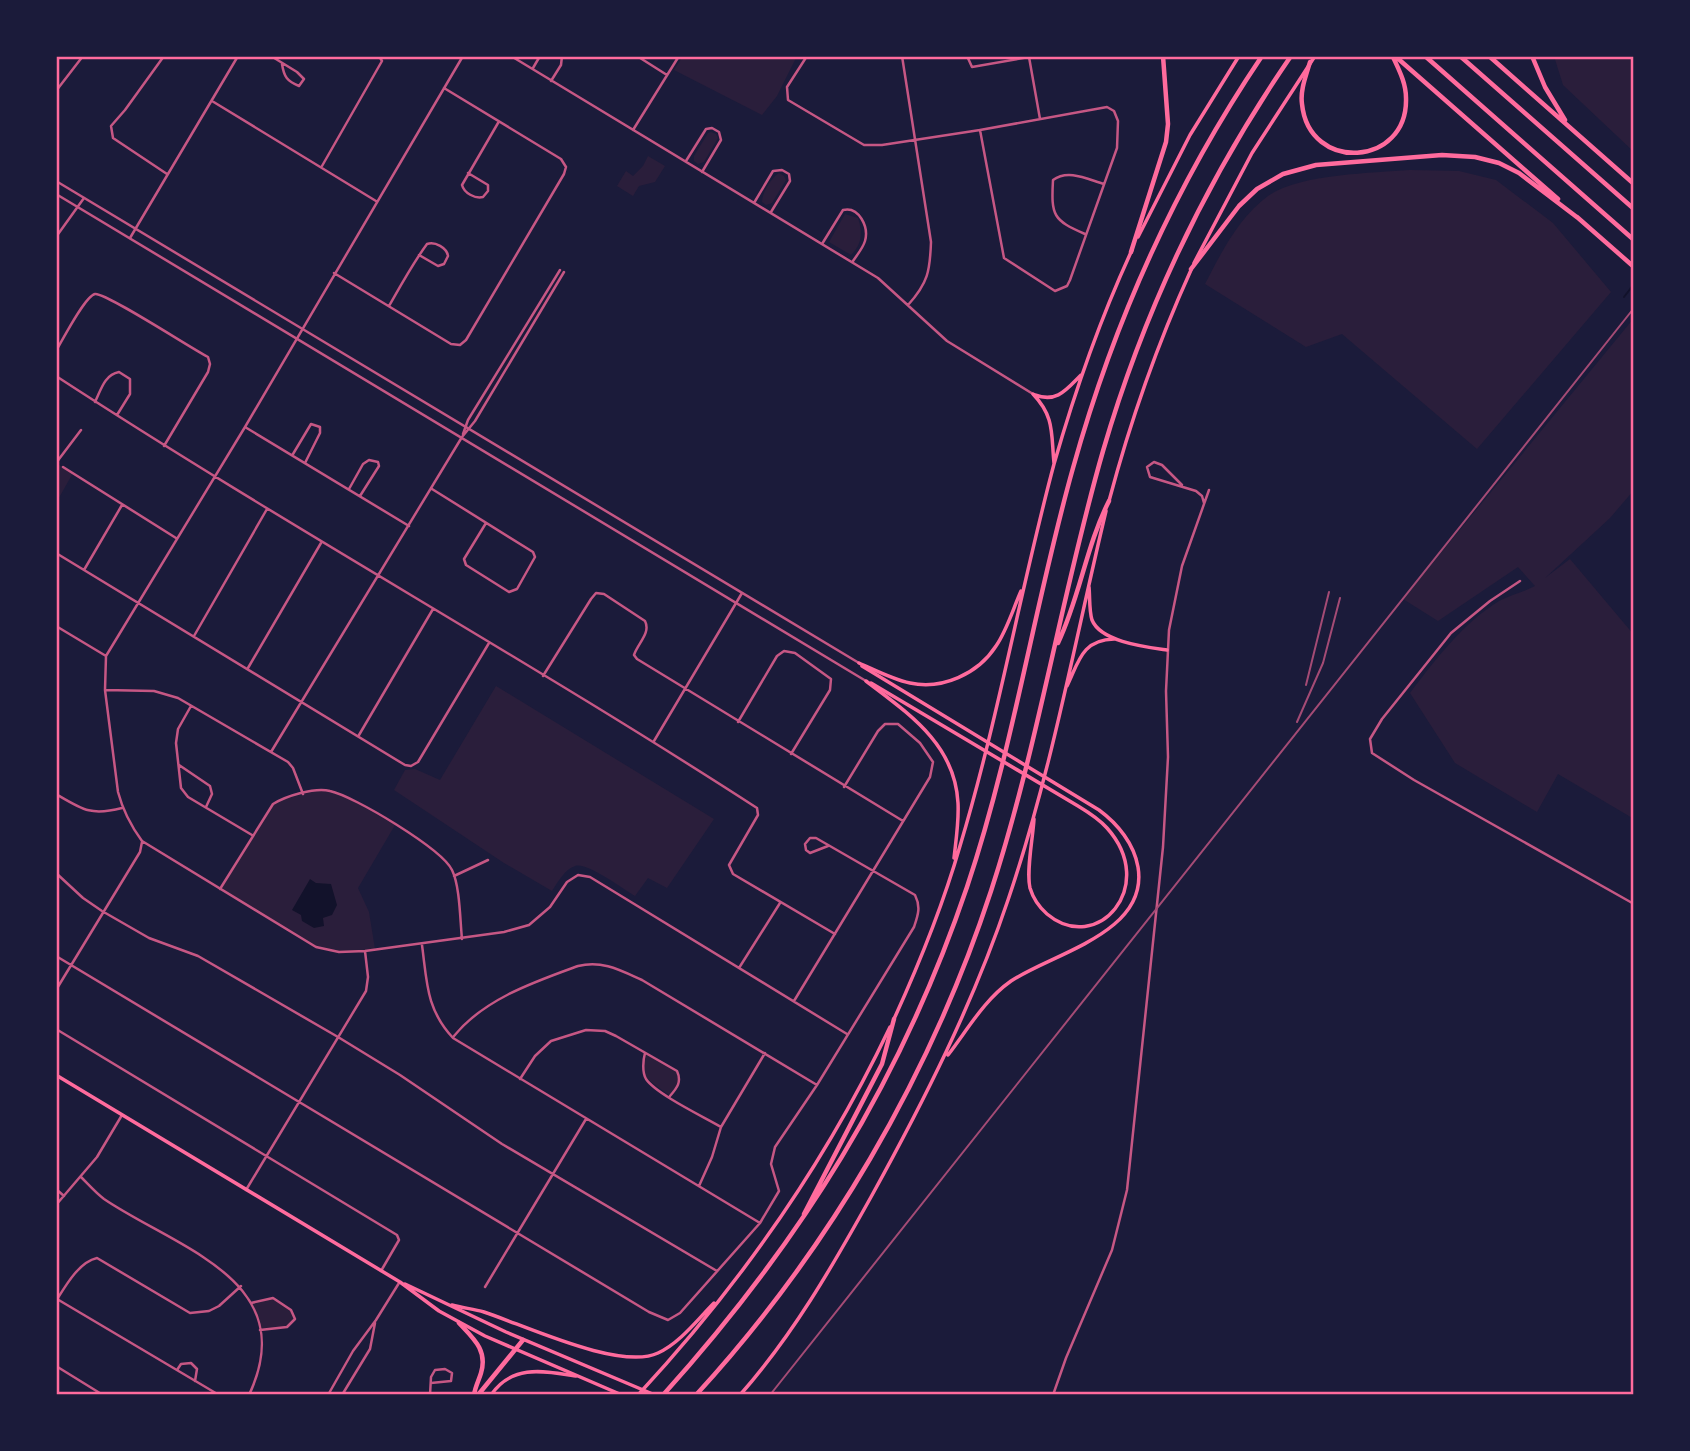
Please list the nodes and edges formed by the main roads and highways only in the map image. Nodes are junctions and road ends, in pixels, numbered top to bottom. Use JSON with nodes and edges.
{"nodes":[{"id":1,"x":1163,"y":56,"type":"edge"},
{"id":2,"x":1239,"y":56,"type":"edge"},
{"id":3,"x":1262,"y":56,"type":"edge"},
{"id":4,"x":1291,"y":56,"type":"edge"},
{"id":5,"x":1315,"y":56,"type":"edge"},
{"id":6,"x":1394,"y":56,"type":"edge"},
{"id":7,"x":1425,"y":56,"type":"edge"},
{"id":8,"x":1460,"y":56,"type":"edge"},
{"id":9,"x":1489,"y":56,"type":"edge"},
{"id":10,"x":1532,"y":56,"type":"edge"},
{"id":11,"x":1310,"y":62,"type":"junction"},
{"id":12,"x":1569,"y":127,"type":"junction"},
{"id":13,"x":1634,"y":184,"type":"edge"},
{"id":14,"x":1634,"y":209,"type":"edge"},
{"id":15,"x":1578,"y":218,"type":"junction"},
{"id":16,"x":1634,"y":240,"type":"edge"},
{"id":17,"x":1131,"y":252,"type":"junction"},
{"id":18,"x":1634,"y":267,"type":"edge"},
{"id":19,"x":1191,"y":269,"type":"junction"},
{"id":20,"x":1083,"y":372,"type":"junction"},
{"id":21,"x":1054,"y":465,"type":"junction"},
{"id":22,"x":1109,"y":501,"type":"junction"},
{"id":23,"x":1026,"y":582,"type":"junction"},
{"id":24,"x":1089,"y":583,"type":"junction"},
{"id":25,"x":1116,"y":639,"type":"junction"},
{"id":26,"x":1167,"y":650,"type":"road end"},
{"id":27,"x":1053,"y":653,"type":"junction"},
{"id":28,"x":1063,"y":694,"type":"junction"},
{"id":29,"x":1035,"y":810,"type":"junction"},
{"id":30,"x":954,"y":867,"type":"junction"},
{"id":31,"x":894,"y":1019,"type":"junction"},
{"id":32,"x":943,"y":1062,"type":"junction"},
{"id":33,"x":56,"y":1075,"type":"edge"},
{"id":34,"x":793,"y":1234,"type":"junction"},
{"id":35,"x":400,"y":1282,"type":"junction"},
{"id":36,"x":726,"y":1292,"type":"junction"},
{"id":37,"x":452,"y":1305,"type":"junction"},
{"id":38,"x":459,"y":1323,"type":"junction"},
{"id":39,"x":523,"y":1339,"type":"junction"},
{"id":40,"x":514,"y":1350,"type":"junction"},
{"id":41,"x":576,"y":1376,"type":"junction"},
{"id":42,"x":476,"y":1395,"type":"edge"},
{"id":43,"x":491,"y":1395,"type":"edge"},
{"id":44,"x":621,"y":1395,"type":"edge"},
{"id":45,"x":638,"y":1395,"type":"edge"},
{"id":46,"x":655,"y":1395,"type":"edge"},
{"id":47,"x":663,"y":1395,"type":"edge"},
{"id":48,"x":696,"y":1395,"type":"edge"},
{"id":49,"x":740,"y":1395,"type":"edge"}],
"edges":[{"from":1,"to":17,"type":"highway"},
{"from":2,"to":17,"type":"main road"},
{"from":3,"to":34,"type":"highway"},
{"from":4,"to":27,"type":"highway"},
{"from":5,"to":11,"type":"main road"},
{"from":6,"to":11,"type":"highway"},
{"from":6,"to":15,"type":"highway"},
{"from":7,"to":16,"type":"highway"},
{"from":8,"to":14,"type":"highway"},
{"from":9,"to":12,"type":"highway"},
{"from":10,"to":12,"type":"highway"},
{"from":11,"to":19,"type":"main road"},
{"from":12,"to":13,"type":"highway"},
{"from":15,"to":18,"type":"highway"},
{"from":15,"to":19,"type":"highway"},
{"from":17,"to":20,"type":"main road"},
{"from":19,"to":22,"type":"main road"},
{"from":20,"to":21,"type":"main road"},
{"from":20,"to":21,"type":"main road"},
{"from":21,"to":23,"type":"main road"},
{"from":22,"to":24,"type":"main road"},
{"from":22,"to":27,"type":"highway"},
{"from":23,"to":30,"type":"main road"},
{"from":23,"to":32,"type":"main road"},
{"from":24,"to":25,"type":"main road"},
{"from":24,"to":28,"type":"main road"},
{"from":25,"to":26,"type":"main road"},
{"from":25,"to":28,"type":"main road"},
{"from":27,"to":48,"type":"highway"},
{"from":28,"to":29,"type":"main road"},
{"from":29,"to":30,"type":"main road"},
{"from":29,"to":32,"type":"main road"},
{"from":30,"to":31,"type":"main road"},
{"from":31,"to":34,"type":"highway"},
{"from":31,"to":36,"type":"main road"},
{"from":32,"to":49,"type":"main road"},
{"from":33,"to":35,"type":"main road"},
{"from":34,"to":47,"type":"highway"},
{"from":35,"to":37,"type":"main road"},
{"from":35,"to":38,"type":"main road"},
{"from":36,"to":37,"type":"main road"},
{"from":36,"to":45,"type":"main road"},
{"from":37,"to":39,"type":"main road"},
{"from":38,"to":40,"type":"main road"},
{"from":38,"to":42,"type":"highway"},
{"from":39,"to":40,"type":"highway"},
{"from":39,"to":46,"type":"main road"},
{"from":40,"to":41,"type":"main road"},
{"from":40,"to":42,"type":"highway"},
{"from":41,"to":43,"type":"main road"},
{"from":41,"to":44,"type":"main road"}]}
